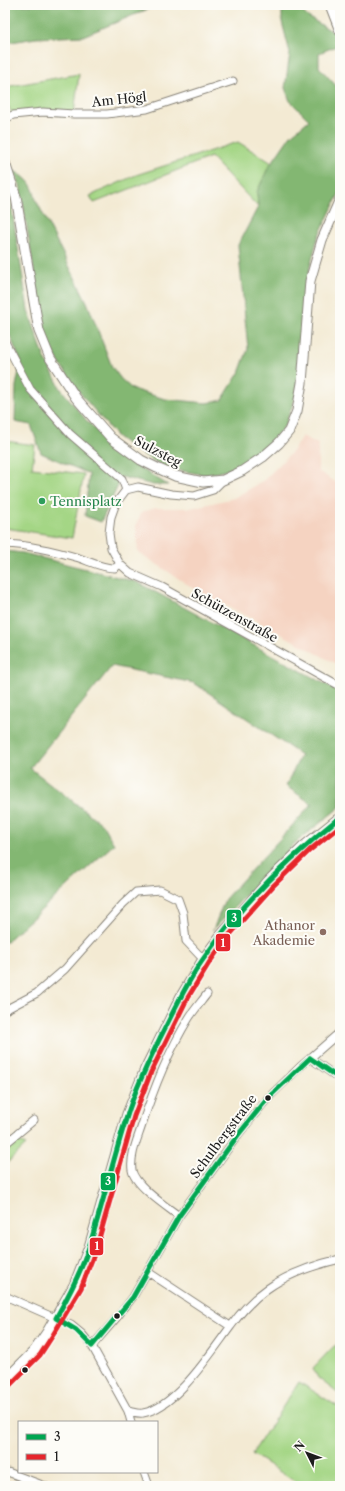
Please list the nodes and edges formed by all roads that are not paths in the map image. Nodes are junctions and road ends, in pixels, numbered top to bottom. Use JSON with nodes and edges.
{"nodes":[{"id":1,"x":330,"y":5,"type":"edge"},
{"id":2,"x":340,"y":30,"type":"edge"},
{"id":3,"x":232,"y":80,"type":"dead end"},
{"id":4,"x":5,"y":119,"type":"edge"},
{"id":5,"x":5,"y":163,"type":"edge"},
{"id":6,"x":340,"y":199,"type":"edge"},
{"id":7,"x":5,"y":342,"type":"edge"},
{"id":8,"x":223,"y":480,"type":"junction"},
{"id":9,"x":126,"y":490,"type":"junction"},
{"id":10,"x":5,"y":544,"type":"edge"},
{"id":11,"x":120,"y":564,"type":"junction"},
{"id":12,"x":340,"y":686,"type":"edge"},
{"id":13,"x":340,"y":817,"type":"edge"},
{"id":14,"x":203,"y":959,"type":"junction"},
{"id":15,"x":207,"y":994,"type":"dead end"},
{"id":16,"x":5,"y":1010,"type":"edge"},
{"id":17,"x":340,"y":1032,"type":"edge"},
{"id":18,"x":310,"y":1058,"type":"junction"},
{"id":19,"x":340,"y":1079,"type":"edge"},
{"id":20,"x":34,"y":1120,"type":"dead end"},
{"id":21,"x":5,"y":1144,"type":"edge"},
{"id":22,"x":179,"y":1216,"type":"junction"},
{"id":23,"x":340,"y":1259,"type":"edge"},
{"id":24,"x":148,"y":1272,"type":"junction"},
{"id":25,"x":5,"y":1296,"type":"edge"},
{"id":26,"x":56,"y":1318,"type":"junction"},
{"id":27,"x":230,"y":1326,"type":"junction"},
{"id":28,"x":92,"y":1346,"type":"junction"},
{"id":29,"x":5,"y":1380,"type":"edge"},
{"id":30,"x":128,"y":1411,"type":"junction"},
{"id":31,"x":130,"y":1421,"type":"edge"},
{"id":32,"x":5,"y":1471,"type":"edge"},
{"id":33,"x":144,"y":1473,"type":"edge"},
{"id":34,"x":45,"y":1486,"type":"edge"},
{"id":35,"x":148,"y":1486,"type":"edge"}],
"edges":[{"from":1,"to":2,"type":"street"},
{"from":3,"to":4,"type":"street","name":"Am Högl"},
{"from":5,"to":8,"type":"street","name":"Sulzsteg"},
{"from":6,"to":8,"type":"street","name":"Sulzsteg"},
{"from":7,"to":9,"type":"street"},
{"from":8,"to":9,"type":"street"},
{"from":9,"to":11,"type":"street","name":"Schützenstraße"},
{"from":10,"to":11,"type":"street"},
{"from":11,"to":12,"type":"street","name":"Schützenstraße"},
{"from":13,"to":14,"type":"street"},
{"from":14,"to":16,"type":"street"},
{"from":14,"to":26,"type":"street"},
{"from":15,"to":22,"type":"street"},
{"from":17,"to":18,"type":"street","name":"Schulbergstraße"},
{"from":18,"to":19,"type":"street"},
{"from":18,"to":22,"type":"street","name":"Schulbergstraße"},
{"from":20,"to":21,"type":"street"},
{"from":22,"to":24,"type":"street","name":"Schulbergstraße"},
{"from":23,"to":27,"type":"street"},
{"from":24,"to":27,"type":"street"},
{"from":24,"to":28,"type":"street","name":"Schulbergstraße"},
{"from":25,"to":26,"type":"street"},
{"from":26,"to":28,"type":"street"},
{"from":26,"to":29,"type":"street"},
{"from":27,"to":30,"type":"street"},
{"from":28,"to":30,"type":"street"},
{"from":30,"to":31,"type":"street"},
{"from":32,"to":34,"type":"street"},
{"from":33,"to":35,"type":"street"}]}
